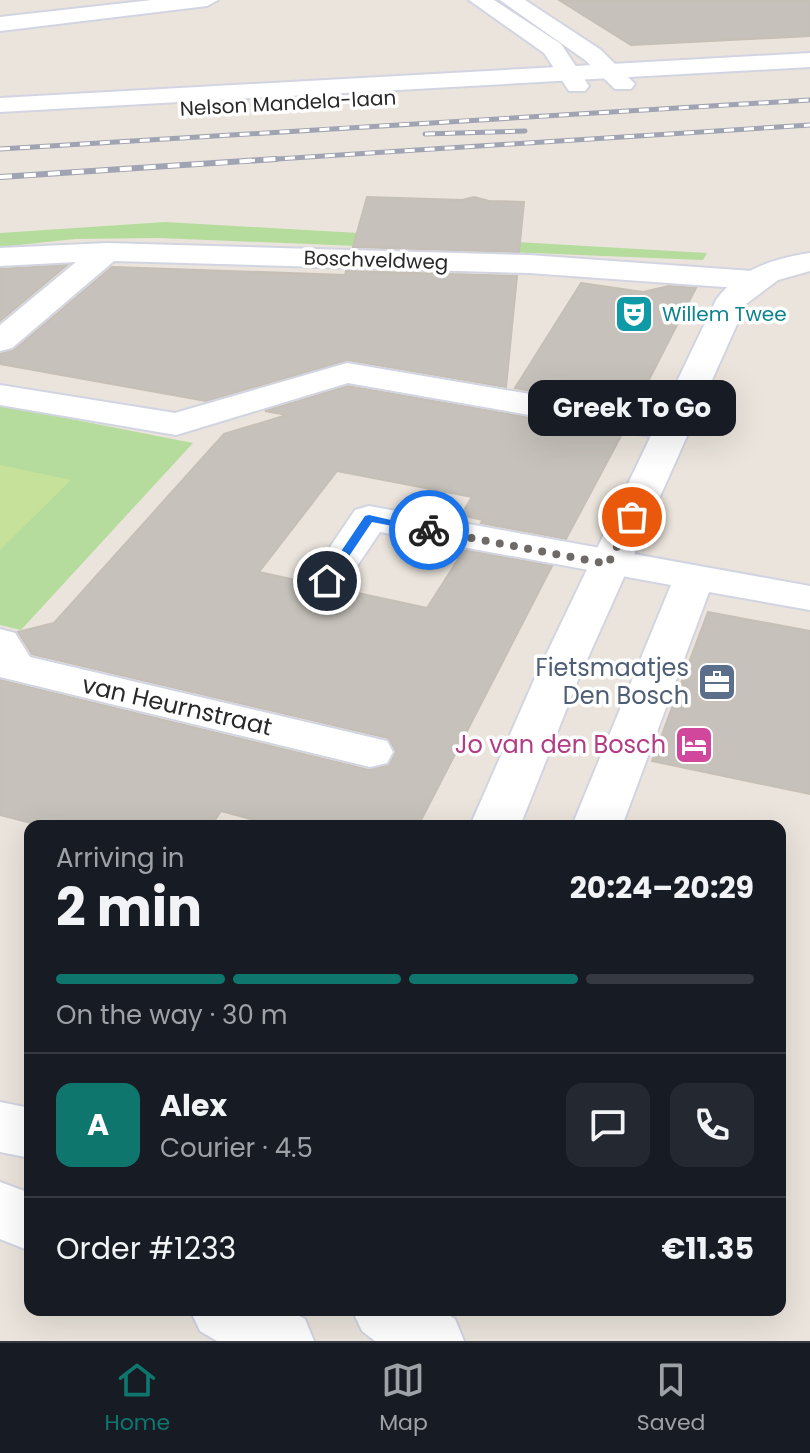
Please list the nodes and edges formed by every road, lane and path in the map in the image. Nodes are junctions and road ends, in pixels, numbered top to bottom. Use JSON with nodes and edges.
{"nodes":[{"id":1,"x":207,"y":0,"type":"edge"},
{"id":2,"x":480,"y":0,"type":"edge"},
{"id":3,"x":511,"y":0,"type":"edge"},
{"id":4,"x":0,"y":24,"type":"edge"},
{"id":5,"x":810,"y":60,"type":"edge"},
{"id":6,"x":810,"y":74,"type":"edge"},
{"id":7,"x":617,"y":77,"type":"junction"},
{"id":8,"x":572,"y":79,"type":"junction"},
{"id":9,"x":0,"y":105,"type":"edge"},
{"id":10,"x":0,"y":117,"type":"edge"},
{"id":11,"x":107,"y":252,"type":"junction"},
{"id":12,"x":0,"y":257,"type":"edge"},
{"id":13,"x":810,"y":262,"type":"edge"},
{"id":14,"x":752,"y":280,"type":"junction"},
{"id":15,"x":0,"y":341,"type":"edge"},
{"id":16,"x":0,"y":395,"type":"edge"},
{"id":17,"x":671,"y":429,"type":"junction"},
{"id":18,"x":608,"y":564,"type":"junction"},
{"id":19,"x":694,"y":578,"type":"junction"},
{"id":20,"x":327,"y":581,"type":"dead end"},
{"id":21,"x":810,"y":598,"type":"edge"},
{"id":22,"x":0,"y":642,"type":"edge"},
{"id":23,"x":370,"y":752,"type":"dead end"},
{"id":24,"x":497,"y":820,"type":"edge"},
{"id":25,"x":599,"y":820,"type":"edge"},
{"id":26,"x":0,"y":1127,"type":"edge"},
{"id":27,"x":24,"y":1132,"type":"edge"},
{"id":28,"x":0,"y":1209,"type":"edge"},
{"id":29,"x":24,"y":1220,"type":"edge"},
{"id":30,"x":234,"y":1316,"type":"edge"},
{"id":31,"x":394,"y":1316,"type":"edge"},
{"id":32,"x":281,"y":1341,"type":"edge"},
{"id":33,"x":431,"y":1341,"type":"edge"}],
"edges":[{"from":1,"to":4,"type":"street"},
{"from":2,"to":8,"type":"street"},
{"from":3,"to":7,"type":"street"},
{"from":5,"to":7,"type":"street","name":"Nelson Mandela-laan"},
{"from":6,"to":7,"type":"street","name":"Nelson Mandela-laan"},
{"from":7,"to":8,"type":"street","name":"Nelson Mandela-laan"},
{"from":8,"to":9,"type":"street","name":"Nelson Mandela-laan"},
{"from":8,"to":10,"type":"street","name":"Nelson Mandela-laan"},
{"from":11,"to":12,"type":"street","name":"Boschveldweg"},
{"from":11,"to":14,"type":"street","name":"Boschveldweg"},
{"from":11,"to":15,"type":"street"},
{"from":13,"to":14,"type":"street"},
{"from":14,"to":17,"type":"street"},
{"from":16,"to":17,"type":"street"},
{"from":17,"to":18,"type":"street"},
{"from":18,"to":19,"type":"street"},
{"from":18,"to":20,"type":"street"},
{"from":18,"to":24,"type":"street"},
{"from":19,"to":21,"type":"street"},
{"from":19,"to":25,"type":"street"},
{"from":22,"to":23,"type":"street","name":"van Heurnstraat"},
{"from":26,"to":27,"type":"street"},
{"from":28,"to":29,"type":"street"},
{"from":30,"to":32,"type":"street"},
{"from":31,"to":33,"type":"street"}]}
